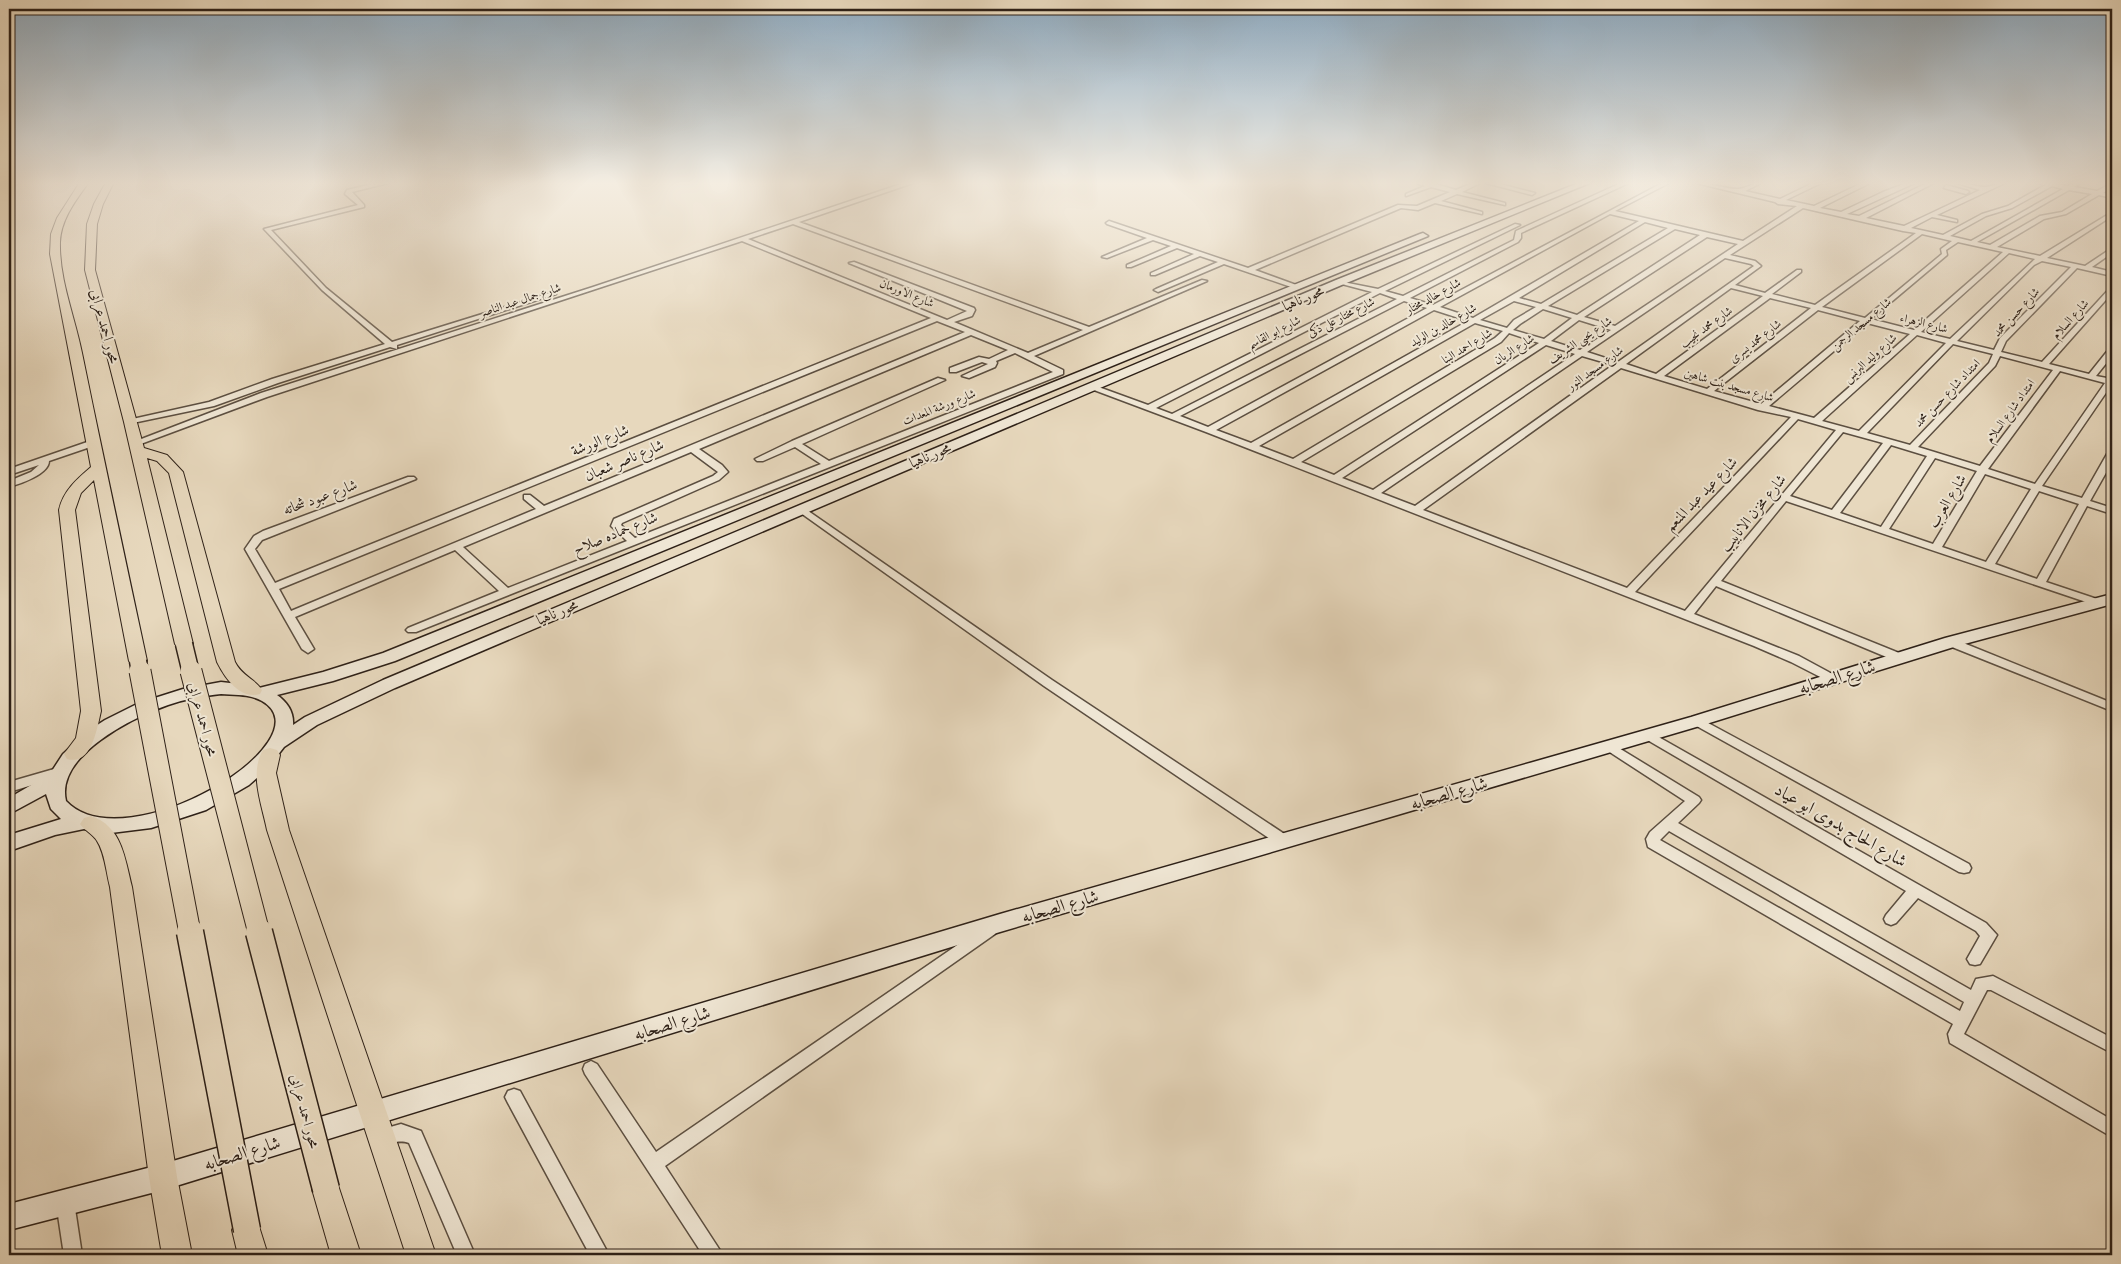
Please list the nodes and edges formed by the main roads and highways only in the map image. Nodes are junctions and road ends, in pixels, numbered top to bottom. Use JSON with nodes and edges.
{"nodes":[{"id":1,"x":55,"y":241,"type":"edge"},
{"id":2,"x":89,"y":241,"type":"edge"},
{"id":3,"x":1412,"y":241,"type":"edge"},
{"id":4,"x":1442,"y":241,"type":"edge"},
{"id":5,"x":1118,"y":361,"type":"junction"},
{"id":6,"x":1135,"y":369,"type":"junction"},
{"id":7,"x":136,"y":446,"type":"junction"},
{"id":8,"x":98,"y":469,"type":"junction"},
{"id":9,"x":2106,"y":601,"type":"edge"},
{"id":10,"x":257,"y":692,"type":"junction"},
{"id":11,"x":274,"y":748,"type":"junction"},
{"id":12,"x":74,"y":754,"type":"junction"},
{"id":13,"x":60,"y":775,"type":"junction"},
{"id":14,"x":9,"y":807,"type":"edge"},
{"id":15,"x":87,"y":823,"type":"junction"},
{"id":16,"x":9,"y":843,"type":"edge"},
{"id":17,"x":374,"y":1113,"type":"junction"},
{"id":18,"x":163,"y":1178,"type":"junction"},
{"id":19,"x":9,"y":1217,"type":"edge"},
{"id":20,"x":250,"y":1243,"type":"edge"},
{"id":21,"x":177,"y":1255,"type":"edge"},
{"id":22,"x":346,"y":1255,"type":"edge"},
{"id":23,"x":421,"y":1255,"type":"edge"}],
"edges":[{"from":1,"to":8,"type":"main road"},
{"from":2,"to":7,"type":"main road","name":"محور احمد عرابى"},
{"from":3,"to":5,"type":"main road","name":"محور ناهيا"},
{"from":4,"to":6,"type":"main road","name":"محور ناهيا"},
{"from":5,"to":6,"type":"main road"},
{"from":5,"to":10,"type":"main road","name":"محور ناهيا"},
{"from":6,"to":11,"type":"main road","name":"محور ناهيا"},
{"from":7,"to":10,"type":"main road"},
{"from":7,"to":22,"type":"main road","name":"محور احمد عرابى","bridge":true},
{"from":8,"to":12,"type":"main road"},
{"from":8,"to":20,"type":"main road","bridge":true},
{"from":9,"to":17,"type":"main road","name":"شارع الصحابه"},
{"from":10,"to":11,"type":"main road"},
{"from":10,"to":12,"type":"main road","name":"محور ناهيا"},
{"from":11,"to":15,"type":"main road","name":"محور ناهيا"},
{"from":11,"to":17,"type":"main road"},
{"from":12,"to":13,"type":"main road","name":"محور ناهيا"},
{"from":13,"to":14,"type":"main road"},
{"from":13,"to":15,"type":"main road"},
{"from":15,"to":16,"type":"main road"},
{"from":15,"to":18,"type":"main road"},
{"from":17,"to":18,"type":"main road","name":"شارع الصحابه"},
{"from":17,"to":23,"type":"main road"},
{"from":18,"to":19,"type":"main road","name":"شارع الصحابه"},
{"from":18,"to":21,"type":"main road"}]}
